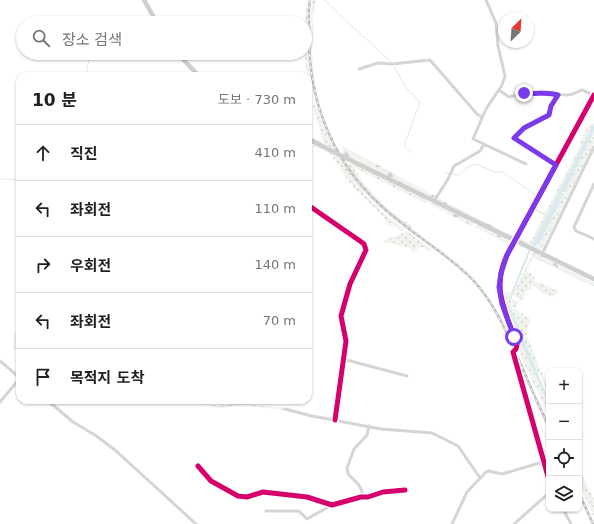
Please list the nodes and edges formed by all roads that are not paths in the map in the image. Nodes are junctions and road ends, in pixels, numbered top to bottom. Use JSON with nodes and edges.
{"nodes":[{"id":1,"x":144,"y":0,"type":"edge"},
{"id":2,"x":486,"y":0,"type":"edge"},
{"id":3,"x":153,"y":16,"type":"edge"},
{"id":4,"x":184,"y":60,"type":"edge"},
{"id":5,"x":359,"y":68,"type":"dead end"},
{"id":6,"x":195,"y":72,"type":"edge"},
{"id":7,"x":499,"y":90,"type":"junction"},
{"id":8,"x":558,"y":95,"type":"junction"},
{"id":9,"x":594,"y":95,"type":"edge"},
{"id":10,"x":482,"y":117,"type":"junction"},
{"id":11,"x":312,"y":141,"type":"edge"},
{"id":12,"x":484,"y":144,"type":"junction"},
{"id":13,"x":594,"y":147,"type":"edge"},
{"id":14,"x":526,"y":164,"type":"dead end"},
{"id":15,"x":556,"y":165,"type":"junction"},
{"id":16,"x":594,"y":184,"type":"edge"},
{"id":17,"x":434,"y":201,"type":"junction"},
{"id":18,"x":312,"y":208,"type":"edge"},
{"id":19,"x":594,"y":239,"type":"edge"},
{"id":20,"x":515,"y":240,"type":"junction"},
{"id":21,"x":542,"y":254,"type":"junction"},
{"id":22,"x":594,"y":279,"type":"edge"},
{"id":23,"x":343,"y":359,"type":"junction"},
{"id":24,"x":0,"y":361,"type":"edge"},
{"id":25,"x":16,"y":375,"type":"edge"},
{"id":26,"x":407,"y":376,"type":"dead end"},
{"id":27,"x":16,"y":383,"type":"edge"},
{"id":28,"x":0,"y":402,"type":"edge"},
{"id":29,"x":51,"y":404,"type":"edge"},
{"id":30,"x":285,"y":409,"type":"dead end"},
{"id":31,"x":335,"y":420,"type":"junction"},
{"id":32,"x":369,"y":426,"type":"junction"},
{"id":33,"x":543,"y":462,"type":"junction"},
{"id":34,"x":198,"y":466,"type":"dead end"},
{"id":35,"x":548,"y":476,"type":"edge"},
{"id":36,"x":480,"y":478,"type":"junction"},
{"id":37,"x":405,"y":490,"type":"dead end"},
{"id":38,"x":364,"y":496,"type":"junction"},
{"id":39,"x":546,"y":496,"type":"edge"},
{"id":40,"x":332,"y":506,"type":"junction"},
{"id":41,"x":266,"y":511,"type":"dead end"},
{"id":42,"x":565,"y":512,"type":"edge"},
{"id":43,"x":196,"y":524,"type":"edge"},
{"id":44,"x":452,"y":524,"type":"edge"},
{"id":45,"x":514,"y":524,"type":"edge"},
{"id":46,"x":571,"y":524,"type":"edge"}],
"edges":[{"from":1,"to":3,"type":"main road"},
{"from":2,"to":7,"type":"street"},
{"from":4,"to":6,"type":"main road"},
{"from":5,"to":10,"type":"street"},
{"from":7,"to":8,"type":"street"},
{"from":7,"to":10,"type":"street"},
{"from":8,"to":9,"type":"street"},
{"from":8,"to":15,"type":"street"},
{"from":9,"to":15,"type":"street"},
{"from":10,"to":12,"type":"street"},
{"from":11,"to":17,"type":"main road","bridge":true},
{"from":12,"to":14,"type":"street"},
{"from":12,"to":17,"type":"street"},
{"from":13,"to":21,"type":"street"},
{"from":15,"to":20,"type":"street"},
{"from":16,"to":19,"type":"street"},
{"from":17,"to":20,"type":"main road"},
{"from":18,"to":23,"type":"street"},
{"from":20,"to":21,"type":"main road"},
{"from":20,"to":33,"type":"street"},
{"from":21,"to":22,"type":"main road"},
{"from":23,"to":26,"type":"street"},
{"from":23,"to":31,"type":"street"},
{"from":24,"to":25,"type":"street"},
{"from":27,"to":28,"type":"street"},
{"from":29,"to":43,"type":"street"},
{"from":30,"to":31,"type":"street"},
{"from":31,"to":32,"type":"street"},
{"from":32,"to":36,"type":"street"},
{"from":32,"to":38,"type":"street"},
{"from":33,"to":35,"type":"street"},
{"from":33,"to":36,"type":"street"},
{"from":34,"to":40,"type":"street"},
{"from":36,"to":44,"type":"street"},
{"from":37,"to":38,"type":"street"},
{"from":38,"to":40,"type":"street"},
{"from":39,"to":45,"type":"street"},
{"from":40,"to":41,"type":"street"},
{"from":42,"to":46,"type":"street"}]}
